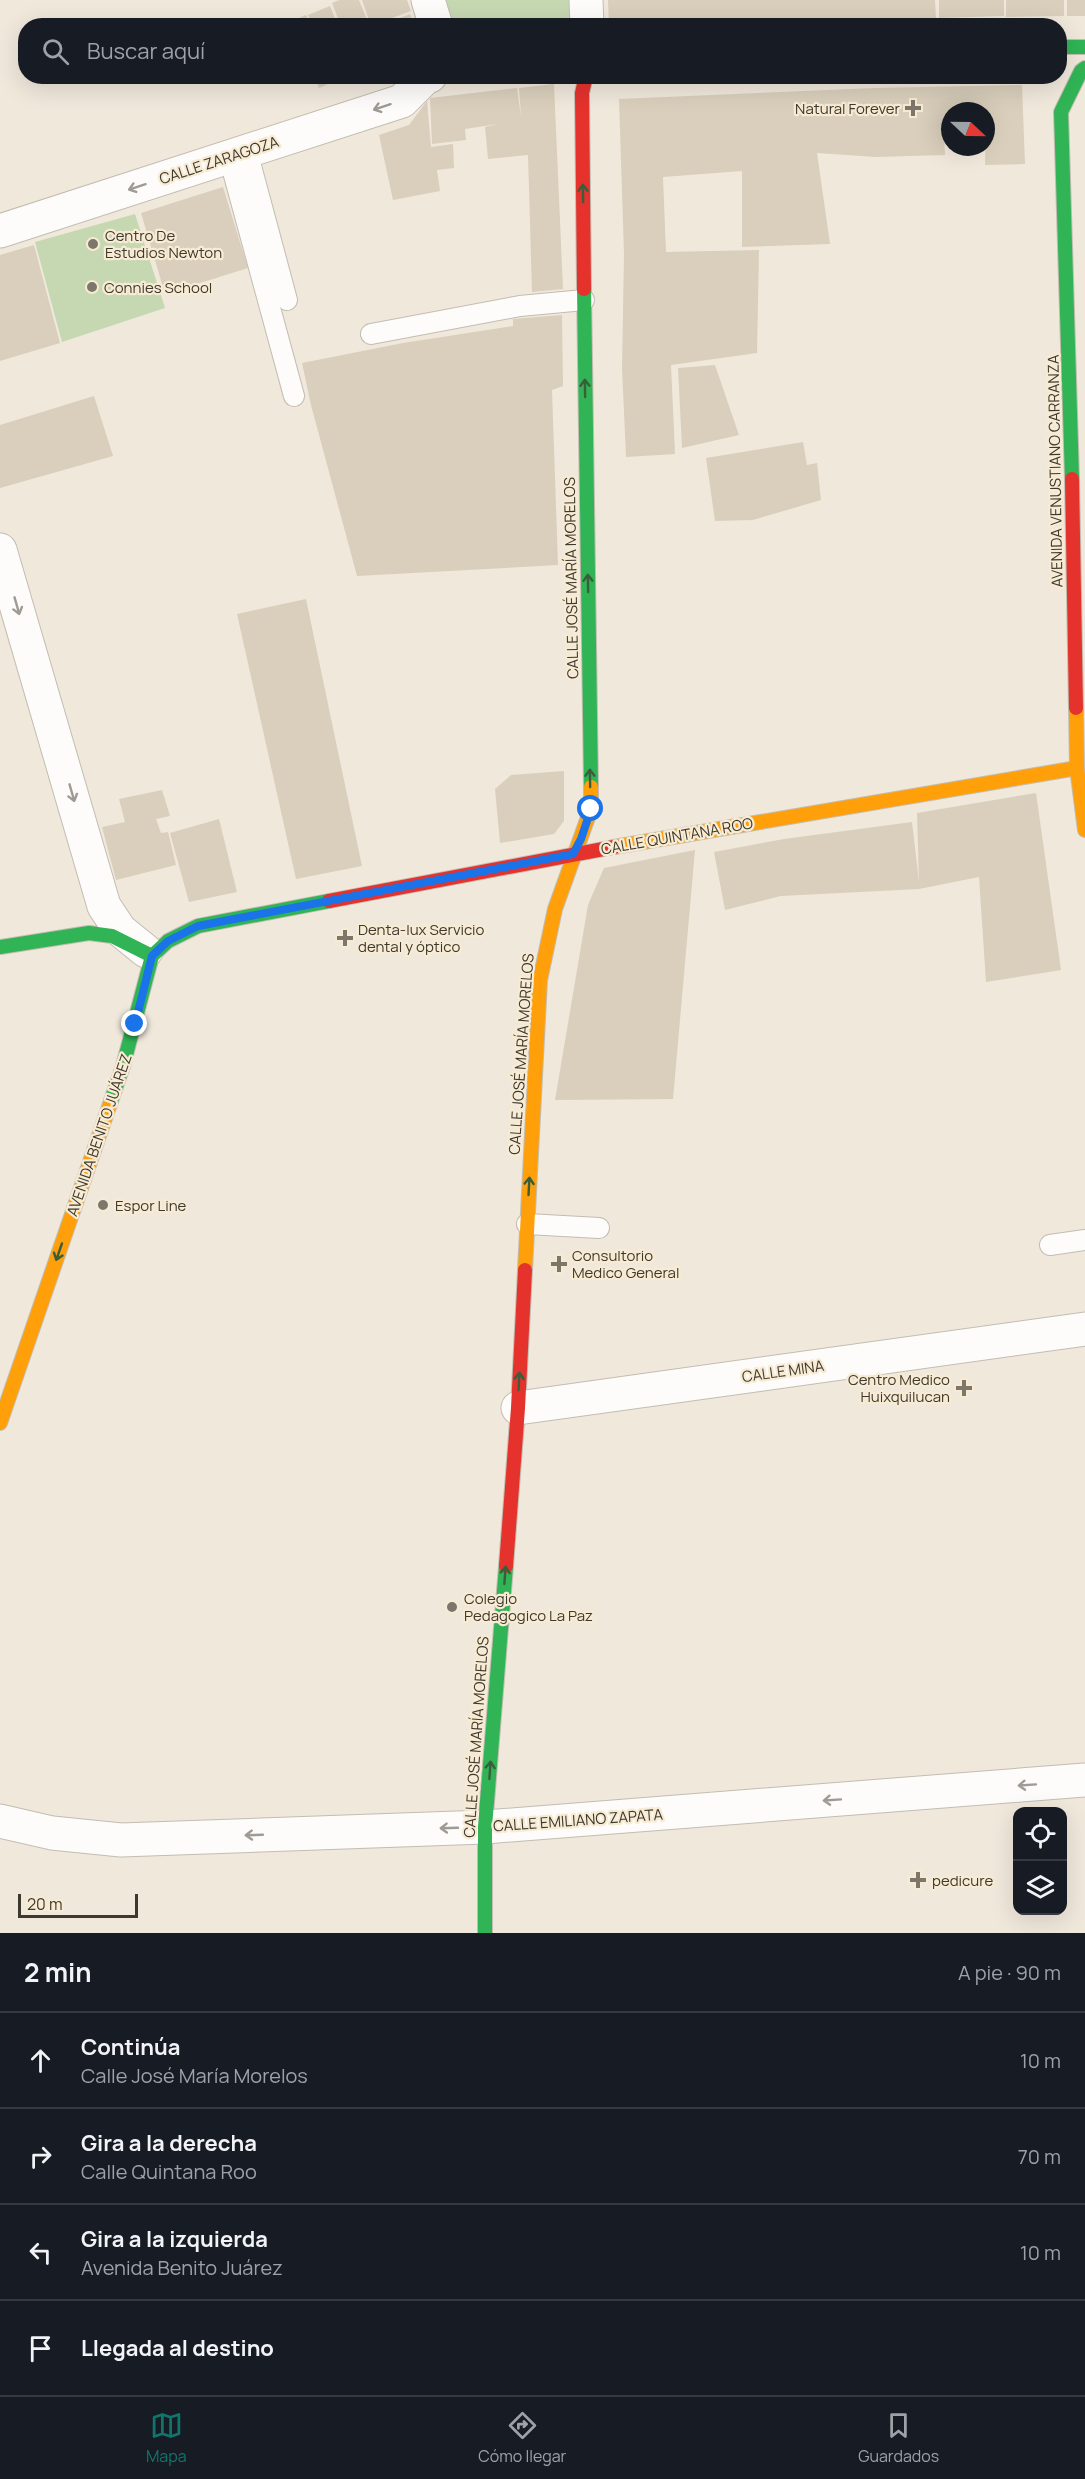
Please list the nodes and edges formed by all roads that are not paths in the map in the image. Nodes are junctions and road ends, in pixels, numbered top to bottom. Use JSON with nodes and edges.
{"nodes":[{"id":1,"x":429,"y":0,"type":"edge"},
{"id":2,"x":586,"y":0,"type":"edge"},
{"id":3,"x":434,"y":18,"type":"edge"},
{"id":4,"x":587,"y":18,"type":"edge"},
{"id":5,"x":1067,"y":47,"type":"edge"},
{"id":6,"x":1085,"y":47,"type":"edge"},
{"id":7,"x":1085,"y":68,"type":"edge"},
{"id":8,"x":419,"y":84,"type":"edge"},
{"id":9,"x":584,"y":84,"type":"edge"},
{"id":10,"x":238,"y":154,"type":"junction"},
{"id":11,"x":0,"y":231,"type":"edge"},
{"id":12,"x":287,"y":300,"type":"dead end"},
{"id":13,"x":584,"y":300,"type":"junction"},
{"id":14,"x":1076,"y":304,"type":"edge"},
{"id":15,"x":371,"y":334,"type":"dead end"},
{"id":16,"x":294,"y":396,"type":"dead end"},
{"id":17,"x":1078,"y":416,"type":"edge"},
{"id":18,"x":0,"y":550,"type":"edge"},
{"id":19,"x":1081,"y":767,"type":"edge"},
{"id":20,"x":1085,"y":830,"type":"edge"},
{"id":21,"x":573,"y":854,"type":"junction"},
{"id":22,"x":0,"y":947,"type":"edge"},
{"id":23,"x":152,"y":956,"type":"junction"},
{"id":24,"x":527,"y":1224,"type":"junction"},
{"id":25,"x":599,"y":1228,"type":"dead end"},
{"id":26,"x":1085,"y":1240,"type":"edge"},
{"id":27,"x":1050,"y":1245,"type":"dead end"},
{"id":28,"x":1085,"y":1329,"type":"edge"},
{"id":29,"x":518,"y":1408,"type":"junction"},
{"id":30,"x":0,"y":1423,"type":"edge"},
{"id":31,"x":1085,"y":1780,"type":"edge"},
{"id":32,"x":0,"y":1821,"type":"edge"},
{"id":33,"x":485,"y":1827,"type":"junction"},
{"id":34,"x":484,"y":1933,"type":"edge"}],
"edges":[{"from":1,"to":3,"type":"street"},
{"from":2,"to":4,"type":"street"},
{"from":5,"to":6,"type":"main road"},
{"from":7,"to":14,"type":"main road","name":"AVENIDA VENUSTIANO CARRANZA"},
{"from":8,"to":10,"type":"street","name":"CALLE ZARAGOZA","one_way":true},
{"from":13,"to":9,"type":"main road","name":"CALLE JOSÉ MARÍA MORELOS","one_way":true},
{"from":10,"to":11,"type":"street","name":"CALLE ZARAGOZA","one_way":true},
{"from":10,"to":12,"type":"lane"},
{"from":10,"to":16,"type":"lane"},
{"from":13,"to":15,"type":"lane"},
{"from":21,"to":13,"type":"main road","name":"CALLE JOSÉ MARÍA MORELOS","one_way":true},
{"from":14,"to":17,"type":"main road","name":"AVENIDA VENUSTIANO CARRANZA"},
{"from":17,"to":19,"type":"main road","name":"AVENIDA VENUSTIANO CARRANZA"},
{"from":18,"to":23,"type":"street","one_way":true},
{"from":19,"to":20,"type":"main road","name":"AVENIDA VENUSTIANO CARRANZA"},
{"from":19,"to":21,"type":"main road","name":"CALLE QUINTANA ROO"},
{"from":21,"to":23,"type":"main road","name":"CALLE QUINTANA ROO"},
{"from":24,"to":21,"type":"main road","name":"CALLE JOSÉ MARÍA MORELOS","one_way":true},
{"from":22,"to":23,"type":"main road"},
{"from":23,"to":30,"type":"main road","name":"AVENIDA BENITO JUÁREZ","one_way":true},
{"from":24,"to":25,"type":"lane"},
{"from":29,"to":24,"type":"main road","name":"CALLE JOSÉ MARÍA MORELOS","one_way":true},
{"from":26,"to":27,"type":"lane"},
{"from":28,"to":29,"type":"street","name":"CALLE MINA"},
{"from":33,"to":29,"type":"main road","name":"CALLE JOSÉ MARÍA MORELOS","one_way":true},
{"from":31,"to":33,"type":"street","name":"CALLE EMILIANO ZAPATA","one_way":true},
{"from":33,"to":32,"type":"street","name":"CALLE EMILIANO ZAPATA","one_way":true},
{"from":33,"to":34,"type":"main road","name":"CALLE JOSÉ MARÍA MORELOS"}]}
